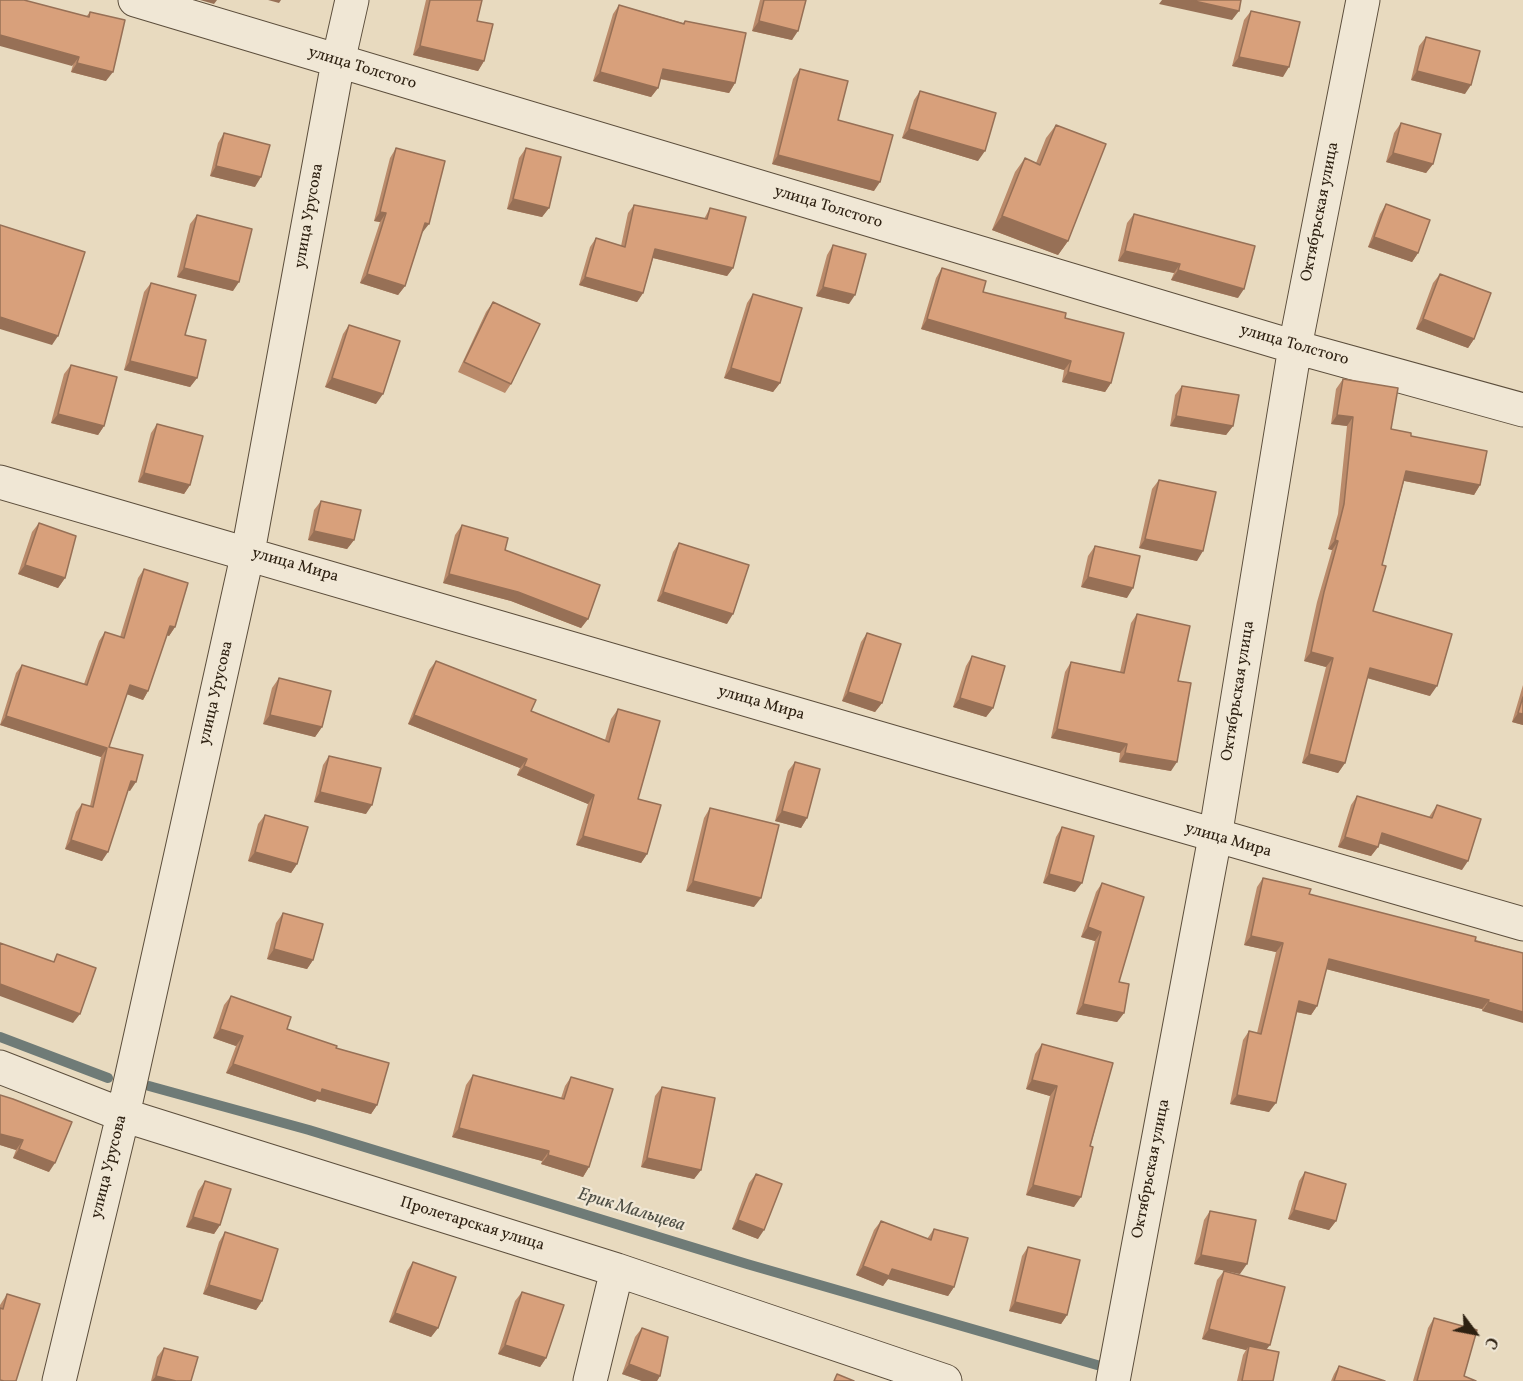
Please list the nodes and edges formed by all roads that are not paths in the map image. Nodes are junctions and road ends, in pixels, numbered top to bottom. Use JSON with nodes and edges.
{"nodes":[{"id":1,"x":135,"y":0,"type":"edge"},
{"id":2,"x":352,"y":0,"type":"edge"},
{"id":3,"x":1363,"y":0,"type":"edge"},
{"id":4,"x":338,"y":62,"type":"junction"},
{"id":5,"x":1295,"y":347,"type":"junction"},
{"id":6,"x":1523,"y":410,"type":"edge"},
{"id":7,"x":0,"y":482,"type":"edge"},
{"id":8,"x":248,"y":552,"type":"junction"},
{"id":9,"x":1215,"y":837,"type":"junction"},
{"id":10,"x":1523,"y":924,"type":"edge"},
{"id":11,"x":0,"y":1066,"type":"edge"},
{"id":12,"x":123,"y":1115,"type":"junction"},
{"id":13,"x":617,"y":1270,"type":"junction"},
{"id":14,"x":58,"y":1381,"type":"edge"},
{"id":15,"x":590,"y":1381,"type":"edge"},
{"id":16,"x":945,"y":1381,"type":"edge"},
{"id":17,"x":1113,"y":1381,"type":"edge"}],
"edges":[{"from":1,"to":4,"type":"street","name":"улица Толстого"},
{"from":2,"to":4,"type":"street","name":"улица Урусова"},
{"from":3,"to":5,"type":"street","name":"Октябрьская улица"},
{"from":4,"to":5,"type":"street","name":"улица Толстого"},
{"from":4,"to":8,"type":"street","name":"улица Урусова"},
{"from":5,"to":6,"type":"street","name":"улица Толстого"},
{"from":5,"to":9,"type":"street","name":"Октябрьская улица"},
{"from":7,"to":8,"type":"street","name":"улица Мира"},
{"from":8,"to":9,"type":"street","name":"улица Мира"},
{"from":8,"to":12,"type":"street","name":"улица Урусова"},
{"from":9,"to":10,"type":"street","name":"улица Мира"},
{"from":9,"to":17,"type":"street","name":"Октябрьская улица"},
{"from":11,"to":12,"type":"street","name":"Пролетарская улица"},
{"from":12,"to":13,"type":"street","name":"Пролетарская улица"},
{"from":12,"to":14,"type":"street","name":"улица Урусова"},
{"from":13,"to":15,"type":"street"},
{"from":13,"to":16,"type":"street","name":"Пролетарская улица"}]}
